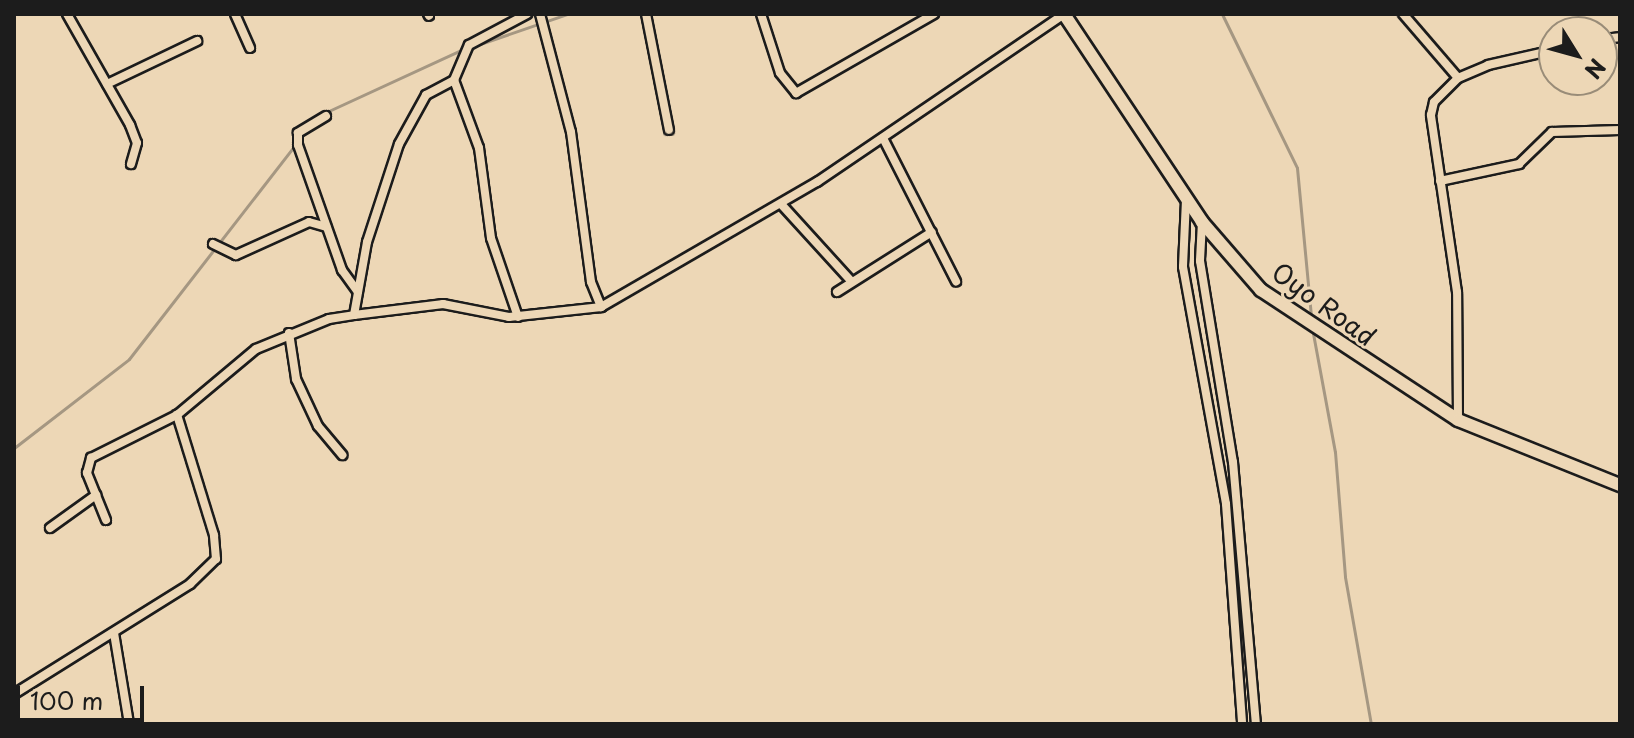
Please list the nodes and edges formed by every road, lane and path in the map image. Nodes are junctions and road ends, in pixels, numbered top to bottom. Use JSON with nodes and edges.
{"nodes":[{"id":1,"x":67,"y":14,"type":"edge"},
{"id":2,"x":235,"y":14,"type":"edge"},
{"id":3,"x":527,"y":14,"type":"edge"},
{"id":4,"x":646,"y":14,"type":"edge"},
{"id":5,"x":761,"y":14,"type":"edge"},
{"id":6,"x":934,"y":14,"type":"edge"},
{"id":7,"x":1064,"y":14,"type":"edge"},
{"id":8,"x":1403,"y":14,"type":"edge"},
{"id":9,"x":541,"y":15,"type":"edge"},
{"id":10,"x":197,"y":41,"type":"dead end"},
{"id":11,"x":250,"y":48,"type":"dead end"},
{"id":12,"x":1538,"y":54,"type":"edge"},
{"id":13,"x":1458,"y":78,"type":"junction"},
{"id":14,"x":454,"y":80,"type":"junction"},
{"id":15,"x":107,"y":84,"type":"junction"},
{"id":16,"x":326,"y":116,"type":"dead end"},
{"id":17,"x":669,"y":130,"type":"dead end"},
{"id":18,"x":1620,"y":130,"type":"edge"},
{"id":19,"x":883,"y":138,"type":"junction"},
{"id":20,"x":131,"y":164,"type":"dead end"},
{"id":21,"x":1440,"y":181,"type":"junction"},
{"id":22,"x":1186,"y":200,"type":"junction"},
{"id":23,"x":781,"y":204,"type":"junction"},
{"id":24,"x":1202,"y":222,"type":"junction"},
{"id":25,"x":326,"y":227,"type":"junction"},
{"id":26,"x":932,"y":232,"type":"junction"},
{"id":27,"x":213,"y":244,"type":"dead end"},
{"id":28,"x":956,"y":281,"type":"dead end"},
{"id":29,"x":852,"y":282,"type":"junction"},
{"id":30,"x":358,"y":292,"type":"junction"},
{"id":31,"x":837,"y":292,"type":"dead end"},
{"id":32,"x":601,"y":307,"type":"junction"},
{"id":33,"x":354,"y":315,"type":"junction"},
{"id":34,"x":518,"y":317,"type":"junction"},
{"id":35,"x":289,"y":333,"type":"junction"},
{"id":36,"x":177,"y":415,"type":"junction"},
{"id":37,"x":1458,"y":420,"type":"junction"},
{"id":38,"x":342,"y":455,"type":"dead end"},
{"id":39,"x":1620,"y":485,"type":"edge"},
{"id":40,"x":96,"y":495,"type":"junction"},
{"id":41,"x":106,"y":520,"type":"dead end"},
{"id":42,"x":50,"y":528,"type":"dead end"},
{"id":43,"x":114,"y":633,"type":"junction"},
{"id":44,"x":14,"y":694,"type":"edge"},
{"id":45,"x":129,"y":724,"type":"edge"},
{"id":46,"x":1242,"y":724,"type":"edge"},
{"id":47,"x":1256,"y":724,"type":"edge"}],
"edges":[{"from":1,"to":15,"type":"street"},
{"from":2,"to":11,"type":"street"},
{"from":3,"to":14,"type":"street"},
{"from":4,"to":17,"type":"street"},
{"from":5,"to":6,"type":"street"},
{"from":7,"to":19,"type":"street"},
{"from":7,"to":22,"type":"highway","name":"Oyo Road"},
{"from":8,"to":13,"type":"street"},
{"from":9,"to":32,"type":"street"},
{"from":10,"to":15,"type":"street"},
{"from":12,"to":13,"type":"street"},
{"from":13,"to":21,"type":"street"},
{"from":14,"to":30,"type":"street"},
{"from":14,"to":34,"type":"street"},
{"from":15,"to":20,"type":"street"},
{"from":16,"to":25,"type":"street"},
{"from":18,"to":21,"type":"street"},
{"from":19,"to":23,"type":"street"},
{"from":19,"to":26,"type":"street"},
{"from":21,"to":37,"type":"street"},
{"from":22,"to":24,"type":"highway","name":"Oyo Road"},
{"from":22,"to":46,"type":"street"},
{"from":23,"to":29,"type":"street"},
{"from":23,"to":32,"type":"street"},
{"from":24,"to":37,"type":"highway","name":"Oyo Road"},
{"from":24,"to":47,"type":"street"},
{"from":25,"to":27,"type":"street"},
{"from":25,"to":30,"type":"street"},
{"from":26,"to":28,"type":"street"},
{"from":26,"to":29,"type":"street"},
{"from":29,"to":31,"type":"street"},
{"from":30,"to":33,"type":"street"},
{"from":32,"to":34,"type":"street"},
{"from":33,"to":34,"type":"street"},
{"from":33,"to":35,"type":"street"},
{"from":35,"to":36,"type":"street"},
{"from":35,"to":38,"type":"street"},
{"from":36,"to":40,"type":"street"},
{"from":36,"to":43,"type":"street"},
{"from":37,"to":39,"type":"highway","name":"Oyo Road"},
{"from":40,"to":41,"type":"street"},
{"from":40,"to":42,"type":"street"},
{"from":43,"to":44,"type":"street"},
{"from":43,"to":45,"type":"street"}]}
